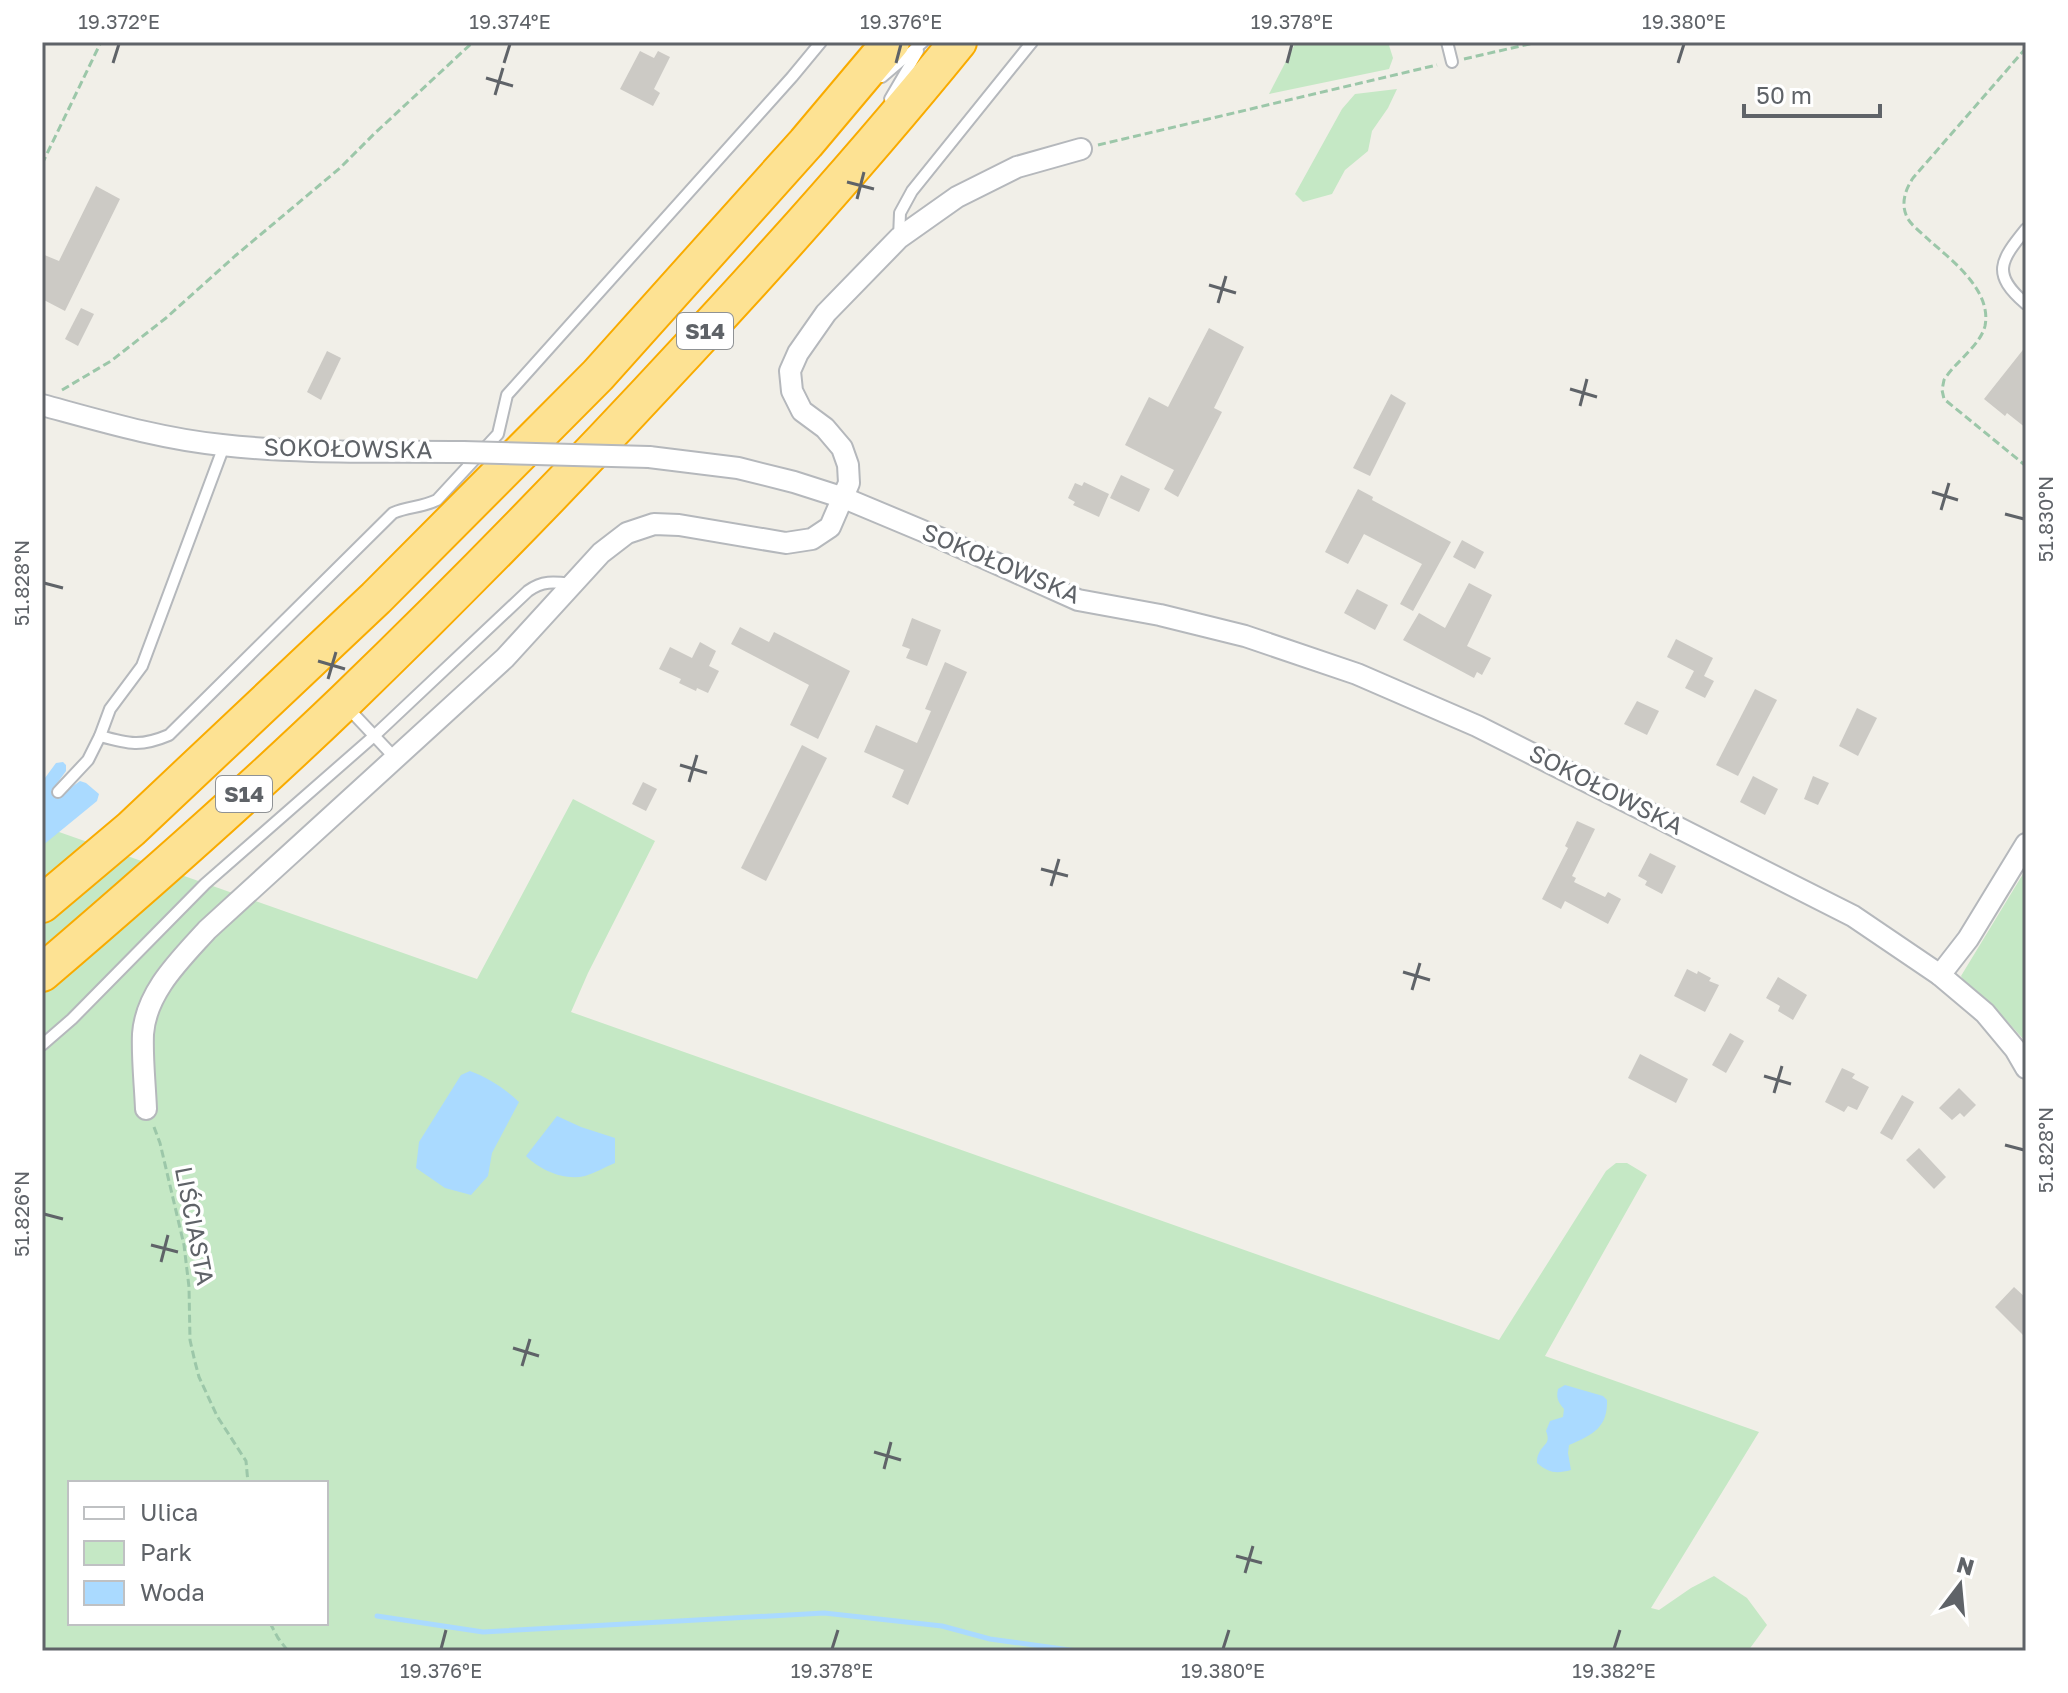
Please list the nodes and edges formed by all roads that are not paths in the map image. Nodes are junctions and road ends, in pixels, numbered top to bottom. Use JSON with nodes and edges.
{"nodes":[{"id":1,"x":821,"y":42,"type":"edge"},
{"id":2,"x":891,"y":42,"type":"edge"},
{"id":3,"x":923,"y":42,"type":"edge"},
{"id":4,"x":958,"y":42,"type":"edge"},
{"id":5,"x":1032,"y":42,"type":"edge"},
{"id":6,"x":1447,"y":42,"type":"edge"},
{"id":7,"x":1452,"y":62,"type":"road end"},
{"id":8,"x":876,"y":83,"type":"dead end"},
{"id":9,"x":864,"y":93,"type":"dead end"},
{"id":10,"x":884,"y":109,"type":"dead end"},
{"id":11,"x":877,"y":122,"type":"dead end"},
{"id":12,"x":806,"y":143,"type":"junction"},
{"id":13,"x":1081,"y":149,"type":"road end"},
{"id":14,"x":846,"y":175,"type":"junction"},
{"id":15,"x":2026,"y":229,"type":"edge"},
{"id":16,"x":899,"y":238,"type":"junction"},
{"id":17,"x":2026,"y":304,"type":"edge"},
{"id":18,"x":42,"y":405,"type":"edge"},
{"id":19,"x":224,"y":446,"type":"junction"},
{"id":20,"x":844,"y":498,"type":"junction"},
{"id":21,"x":573,"y":584,"type":"junction"},
{"id":22,"x":343,"y":702,"type":"junction"},
{"id":23,"x":100,"y":736,"type":"junction"},
{"id":24,"x":374,"y":736,"type":"junction"},
{"id":25,"x":396,"y":759,"type":"junction"},
{"id":26,"x":58,"y":792,"type":"dead end"},
{"id":27,"x":2026,"y":844,"type":"edge"},
{"id":28,"x":42,"y":904,"type":"edge"},
{"id":29,"x":42,"y":973,"type":"edge"},
{"id":30,"x":1940,"y":975,"type":"junction"},
{"id":31,"x":42,"y":1045,"type":"edge"},
{"id":32,"x":2026,"y":1068,"type":"edge"},
{"id":33,"x":146,"y":1109,"type":"road end"}],
"edges":[{"from":1,"to":23,"type":"lane"},
{"from":2,"to":12,"type":"highway","number":"S14"},
{"from":3,"to":8,"type":"lane"},
{"from":3,"to":10,"type":"lane"},
{"from":4,"to":14,"type":"highway","number":"S14"},
{"from":5,"to":16,"type":"lane"},
{"from":6,"to":7,"type":"lane"},
{"from":9,"to":12,"type":"lane"},
{"from":11,"to":14,"type":"lane"},
{"from":12,"to":28,"type":"highway","number":"S14"},
{"from":13,"to":16,"type":"street"},
{"from":14,"to":22,"type":"highway","number":"S14"},
{"from":15,"to":17,"type":"lane"},
{"from":16,"to":20,"type":"street"},
{"from":18,"to":19,"type":"street","name":"SOKOŁOWSKA"},
{"from":19,"to":20,"type":"street","name":"SOKOŁOWSKA","bridge":true},
{"from":19,"to":23,"type":"lane"},
{"from":20,"to":21,"type":"street"},
{"from":20,"to":30,"type":"street","name":"SOKOŁOWSKA"},
{"from":21,"to":24,"type":"lane"},
{"from":21,"to":25,"type":"street"},
{"from":22,"to":24,"type":"lane"},
{"from":22,"to":29,"type":"highway","number":"S14"},
{"from":23,"to":26,"type":"lane"},
{"from":24,"to":25,"type":"lane"},
{"from":24,"to":31,"type":"lane"},
{"from":25,"to":33,"type":"street"},
{"from":27,"to":30,"type":"street"},
{"from":30,"to":32,"type":"street","name":"SOKOŁOWSKA"}]}
